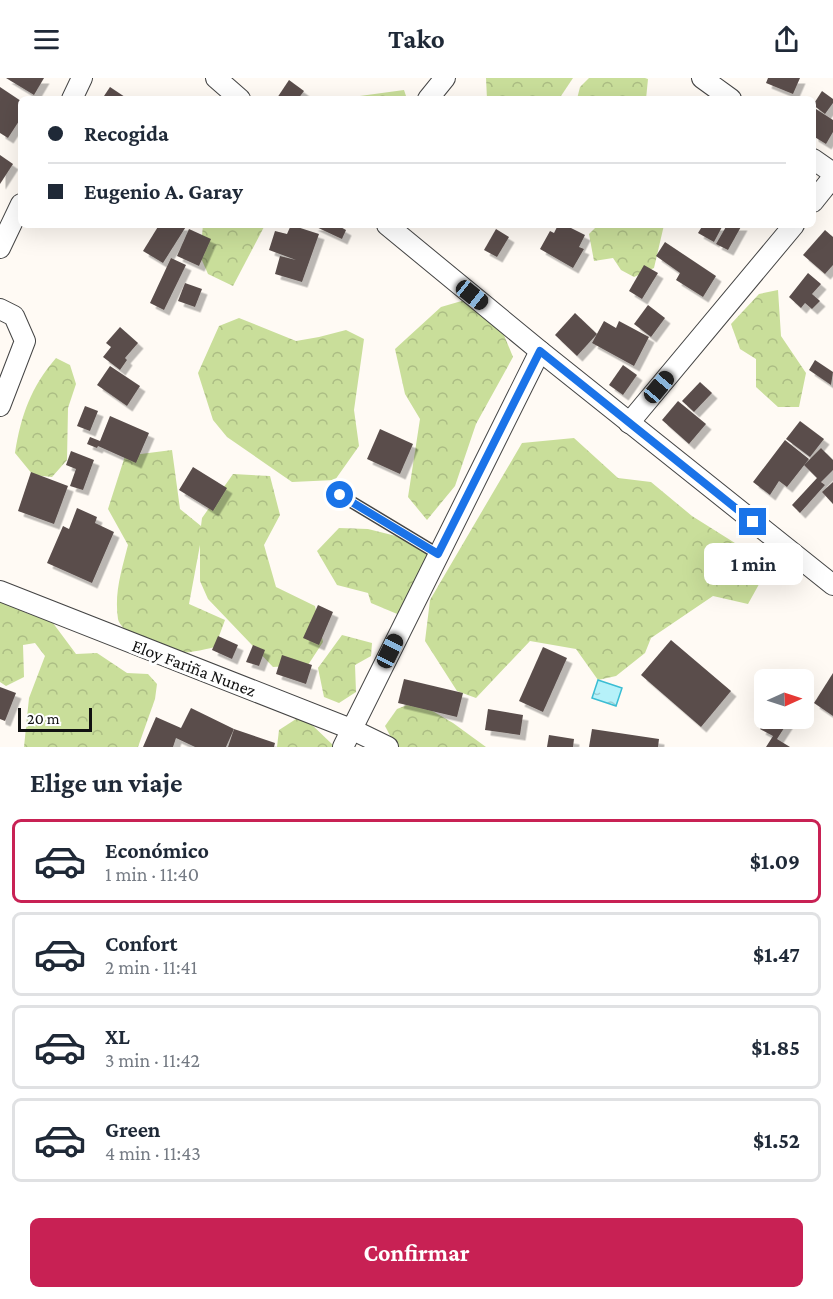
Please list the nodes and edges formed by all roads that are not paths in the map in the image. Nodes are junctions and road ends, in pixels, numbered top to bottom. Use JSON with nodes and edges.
{"nodes":[{"id":1,"x":82,"y":78,"type":"edge"},
{"id":2,"x":216,"y":78,"type":"edge"},
{"id":3,"x":445,"y":78,"type":"edge"},
{"id":4,"x":702,"y":78,"type":"edge"},
{"id":5,"x":73,"y":96,"type":"edge"},
{"id":6,"x":237,"y":96,"type":"edge"},
{"id":7,"x":430,"y":96,"type":"edge"},
{"id":8,"x":727,"y":96,"type":"edge"},
{"id":9,"x":816,"y":161,"type":"edge"},
{"id":10,"x":833,"y":175,"type":"edge"},
{"id":11,"x":816,"y":198,"type":"edge"},
{"id":12,"x":18,"y":210,"type":"edge"},
{"id":13,"x":391,"y":228,"type":"edge"},
{"id":14,"x":792,"y":228,"type":"edge"},
{"id":15,"x":0,"y":248,"type":"edge"},
{"id":16,"x":0,"y":309,"type":"edge"},
{"id":17,"x":540,"y":351,"type":"junction"},
{"id":18,"x":0,"y":406,"type":"edge"},
{"id":19,"x":629,"y":423,"type":"junction"},
{"id":20,"x":340,"y":495,"type":"dead end"},
{"id":21,"x":438,"y":554,"type":"junction"},
{"id":22,"x":833,"y":585,"type":"edge"},
{"id":23,"x":0,"y":591,"type":"edge"},
{"id":24,"x":347,"y":738,"type":"edge"},
{"id":25,"x":387,"y":747,"type":"edge"}],
"edges":[{"from":1,"to":5,"type":"street"},
{"from":2,"to":6,"type":"street"},
{"from":3,"to":7,"type":"street"},
{"from":4,"to":8,"type":"street"},
{"from":9,"to":10,"type":"street"},
{"from":10,"to":11,"type":"street"},
{"from":12,"to":15,"type":"street"},
{"from":13,"to":17,"type":"street"},
{"from":14,"to":19,"type":"street"},
{"from":16,"to":18,"type":"street"},
{"from":17,"to":19,"type":"street"},
{"from":17,"to":21,"type":"street"},
{"from":19,"to":22,"type":"street"},
{"from":20,"to":21,"type":"lane"},
{"from":21,"to":24,"type":"street"},
{"from":23,"to":24,"type":"street","name":"Eloy Fariña Nunez"},
{"from":24,"to":25,"type":"street","name":"Eloy Fariña Nunez"}]}
